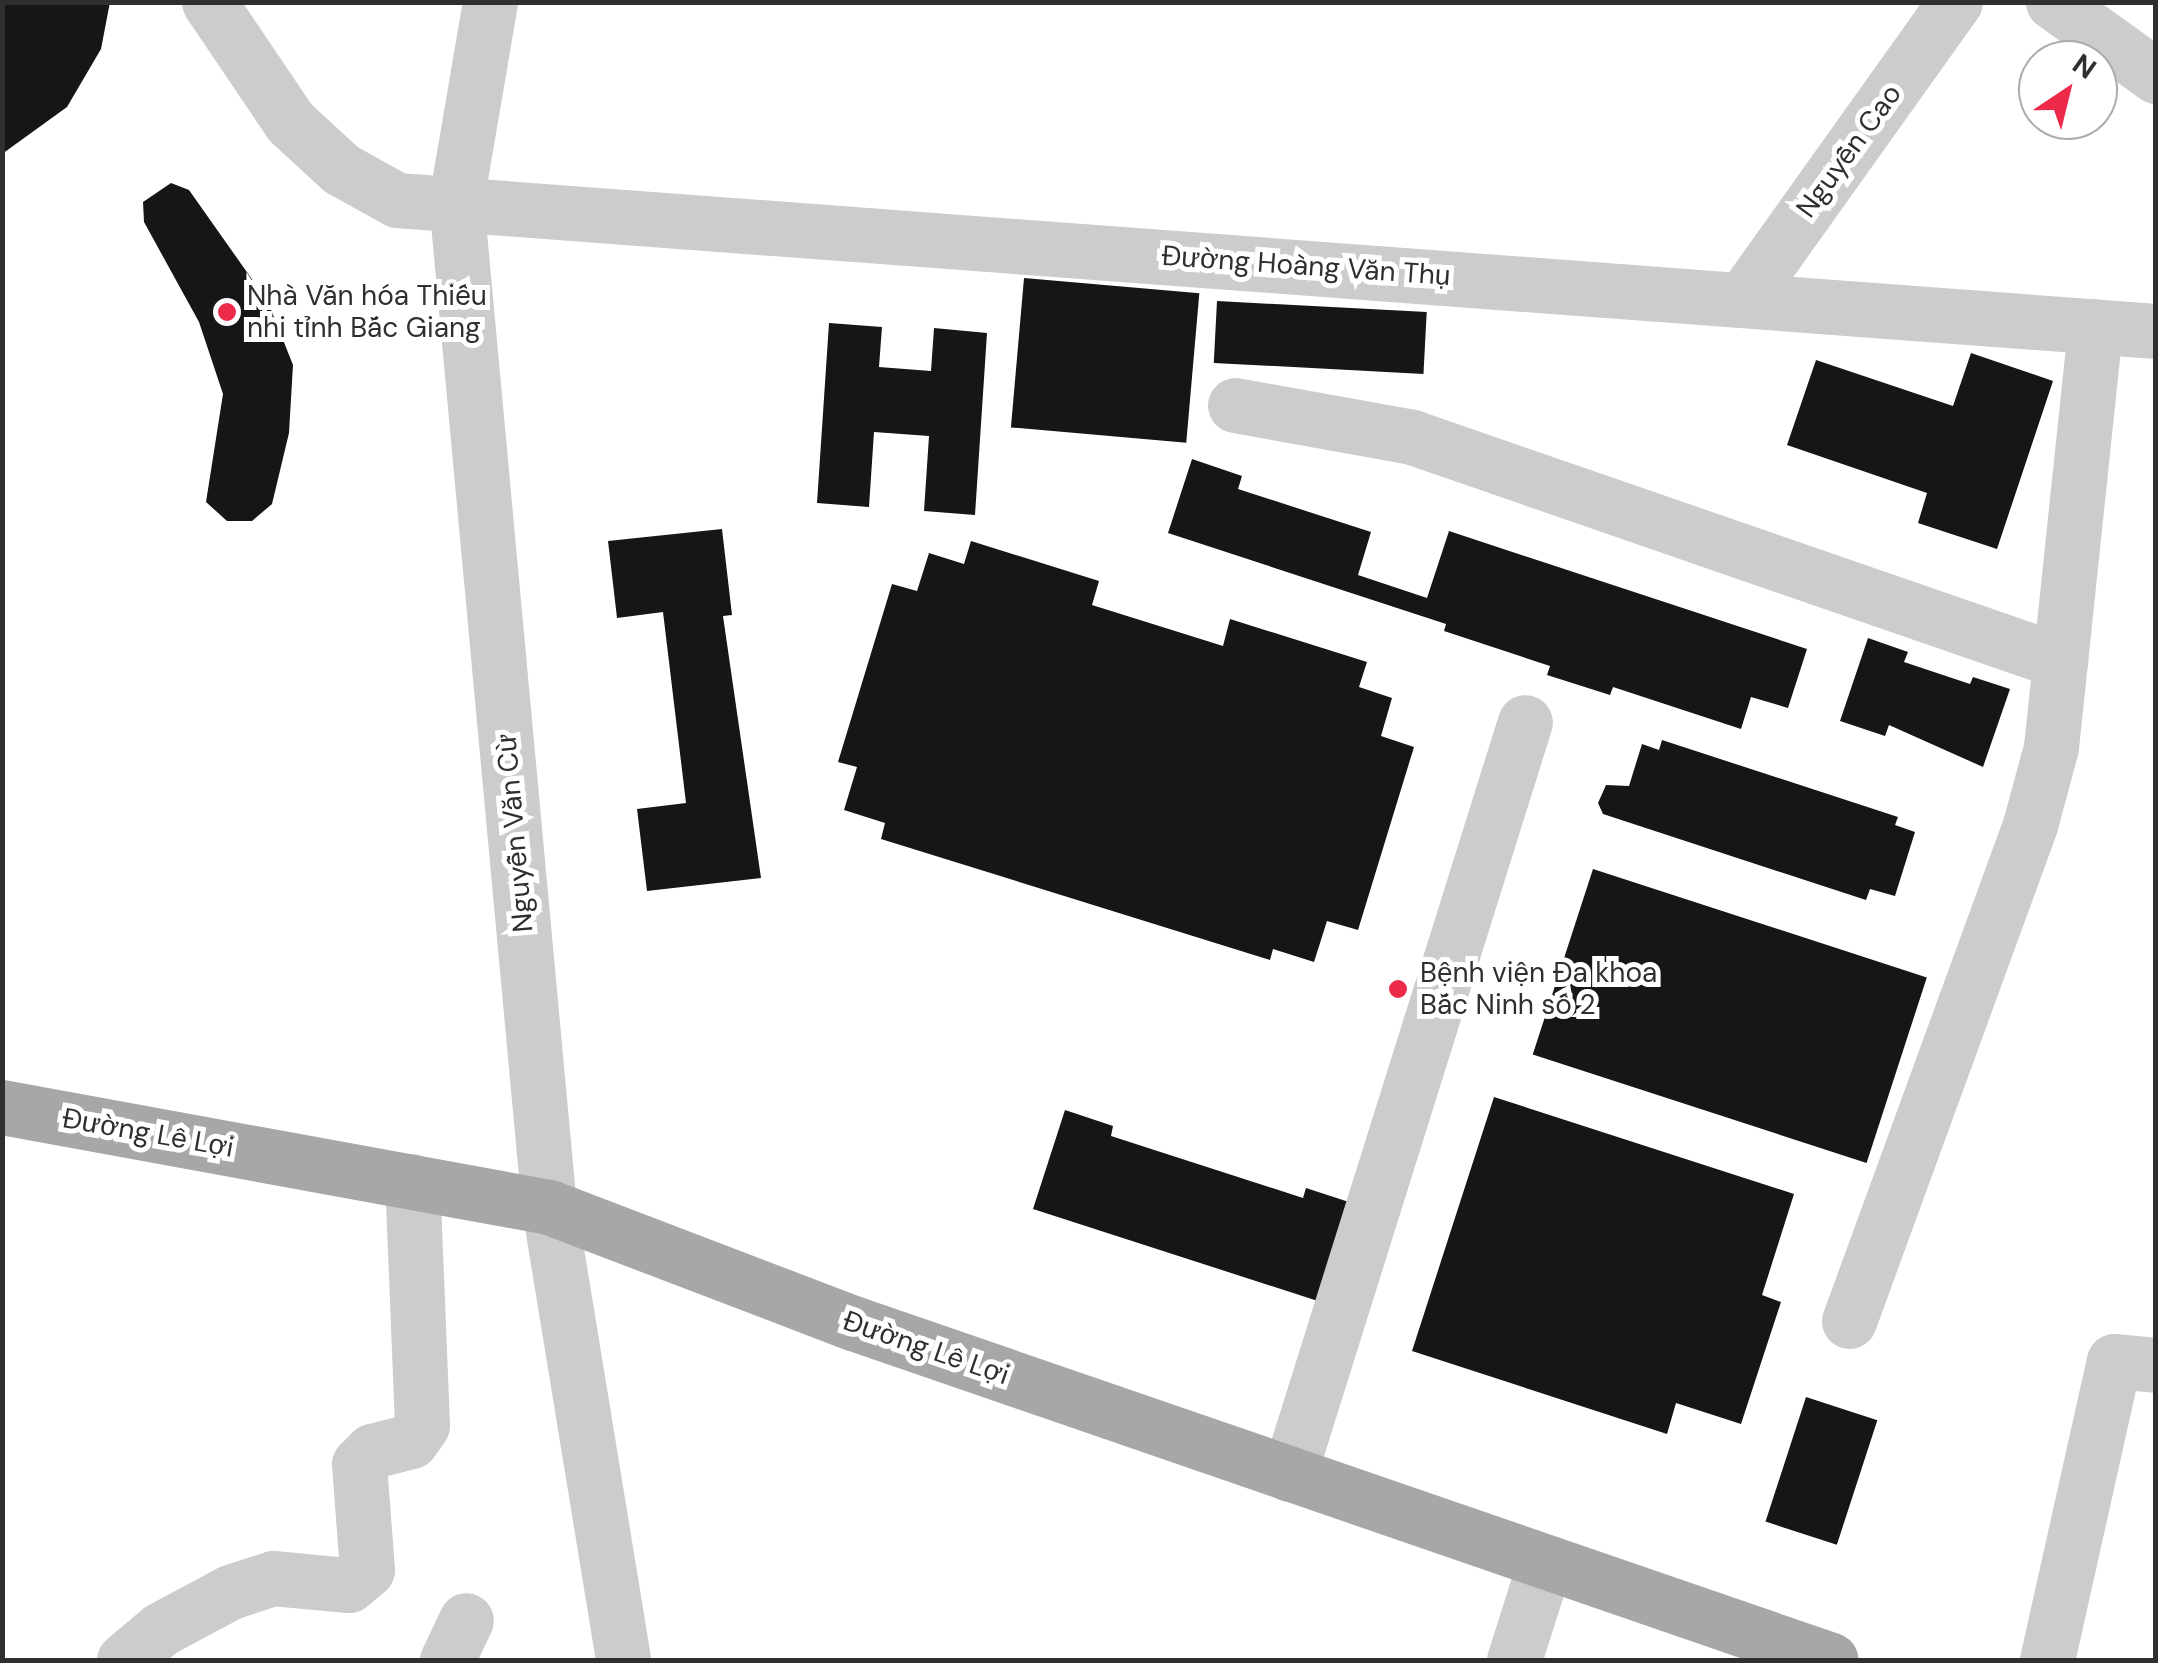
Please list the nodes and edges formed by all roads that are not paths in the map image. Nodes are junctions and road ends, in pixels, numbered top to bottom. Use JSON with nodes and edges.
{"nodes":[{"id":1,"x":208,"y":2,"type":"edge"},
{"id":2,"x":490,"y":2,"type":"edge"},
{"id":3,"x":1954,"y":2,"type":"edge"},
{"id":4,"x":2053,"y":2,"type":"edge"},
{"id":5,"x":2156,"y":76,"type":"edge"},
{"id":6,"x":456,"y":202,"type":"junction"},
{"id":7,"x":1743,"y":299,"type":"junction"},
{"id":8,"x":2095,"y":326,"type":"junction"},
{"id":9,"x":2156,"y":331,"type":"edge"},
{"id":10,"x":1235,"y":405,"type":"dead end"},
{"id":11,"x":2060,"y":662,"type":"junction"},
{"id":12,"x":1525,"y":722,"type":"dead end"},
{"id":13,"x":2,"y":1107,"type":"edge"},
{"id":14,"x":412,"y":1182,"type":"junction"},
{"id":15,"x":549,"y":1206,"type":"junction"},
{"id":16,"x":1849,"y":1320,"type":"dead end"},
{"id":17,"x":2156,"y":1365,"type":"edge"},
{"id":18,"x":1289,"y":1474,"type":"junction"},
{"id":19,"x":1545,"y":1562,"type":"junction"},
{"id":20,"x":1811,"y":1657,"type":"edge"},
{"id":21,"x":124,"y":1660,"type":"edge"},
{"id":22,"x":623,"y":1660,"type":"edge"},
{"id":23,"x":1514,"y":1660,"type":"edge"},
{"id":24,"x":2047,"y":1660,"type":"edge"}],
"edges":[{"from":1,"to":6,"type":"street","name":"Đường Hoàng Văn Thụ"},
{"from":2,"to":6,"type":"street","name":"Nguyễn Văn Cừ"},
{"from":3,"to":7,"type":"street","name":"Nguyễn Cao"},
{"from":4,"to":5,"type":"street"},
{"from":6,"to":7,"type":"street","name":"Đường Hoàng Văn Thụ"},
{"from":6,"to":15,"type":"street","name":"Nguyễn Văn Cừ"},
{"from":7,"to":8,"type":"street","name":"Đường Hoàng Văn Thụ"},
{"from":8,"to":9,"type":"street","name":"Đường Hoàng Văn Thụ"},
{"from":8,"to":11,"type":"street"},
{"from":10,"to":11,"type":"street"},
{"from":11,"to":16,"type":"street"},
{"from":12,"to":18,"type":"street"},
{"from":13,"to":14,"type":"main road","name":"Đường Lê Lợi"},
{"from":14,"to":15,"type":"main road","name":"Đường Lê Lợi"},
{"from":14,"to":21,"type":"street"},
{"from":15,"to":18,"type":"main road","name":"Đường Lê Lợi"},
{"from":15,"to":22,"type":"street","name":"Nguyễn Văn Cừ"},
{"from":17,"to":24,"type":"street"},
{"from":18,"to":19,"type":"main road","name":"Đường Lê Lợi"},
{"from":19,"to":20,"type":"main road","name":"Đường Lê Lợi"},
{"from":19,"to":23,"type":"street"}]}
